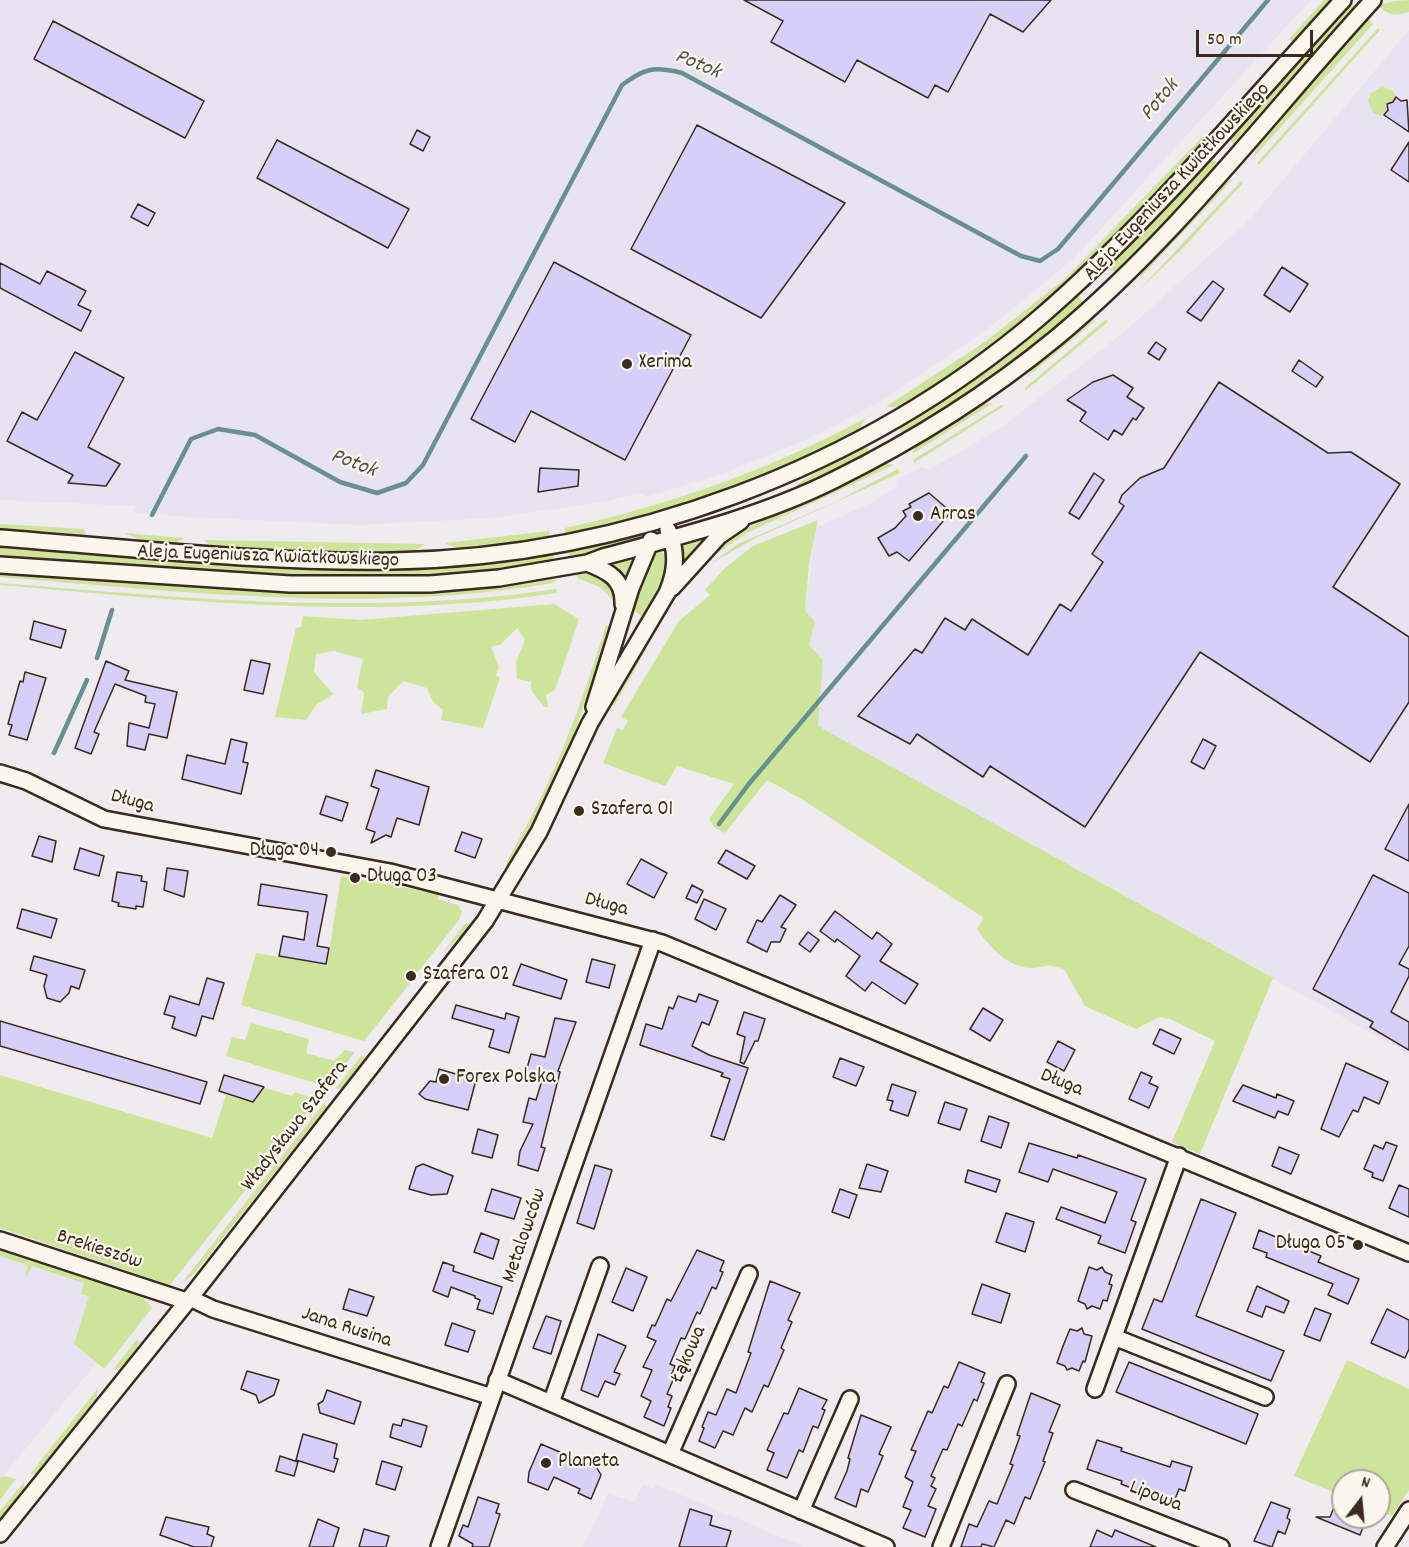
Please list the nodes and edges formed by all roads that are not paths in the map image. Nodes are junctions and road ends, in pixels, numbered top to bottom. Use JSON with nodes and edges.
{"nodes":[{"id":1,"x":1343,"y":0,"type":"edge"},
{"id":2,"x":1373,"y":0,"type":"edge"},
{"id":3,"x":1214,"y":144,"type":"junction"},
{"id":4,"x":1234,"y":160,"type":"junction"},
{"id":5,"x":1090,"y":272,"type":"junction"},
{"id":6,"x":1107,"y":291,"type":"junction"},
{"id":7,"x":883,"y":426,"type":"junction"},
{"id":8,"x":896,"y":448,"type":"junction"},
{"id":9,"x":748,"y":516,"type":"junction"},
{"id":10,"x":663,"y":519,"type":"junction"},
{"id":11,"x":0,"y":538,"type":"edge"},
{"id":12,"x":672,"y":538,"type":"junction"},
{"id":13,"x":648,"y":545,"type":"junction"},
{"id":14,"x":587,"y":563,"type":"junction"},
{"id":15,"x":0,"y":565,"type":"edge"},
{"id":16,"x":667,"y":593,"type":"junction"},
{"id":17,"x":621,"y":619,"type":"junction"},
{"id":18,"x":590,"y":723,"type":"junction"},
{"id":19,"x":0,"y":773,"type":"edge"},
{"id":20,"x":500,"y":900,"type":"junction"},
{"id":21,"x":653,"y":940,"type":"junction"},
{"id":22,"x":1179,"y":1156,"type":"junction"},
{"id":23,"x":0,"y":1240,"type":"edge"},
{"id":24,"x":1409,"y":1253,"type":"edge"},
{"id":25,"x":600,"y":1266,"type":"dead end"},
{"id":26,"x":749,"y":1274,"type":"dead end"},
{"id":27,"x":188,"y":1300,"type":"junction"},
{"id":28,"x":1114,"y":1337,"type":"junction"},
{"id":29,"x":498,"y":1380,"type":"junction"},
{"id":30,"x":1007,"y":1384,"type":"dead end"},
{"id":31,"x":1095,"y":1389,"type":"dead end"},
{"id":32,"x":492,"y":1397,"type":"junction"},
{"id":33,"x":1265,"y":1397,"type":"dead end"},
{"id":34,"x":850,"y":1399,"type":"dead end"},
{"id":35,"x":551,"y":1403,"type":"junction"},
{"id":36,"x":670,"y":1454,"type":"junction"},
{"id":37,"x":1074,"y":1490,"type":"dead end"},
{"id":38,"x":1409,"y":1510,"type":"edge"},
{"id":39,"x":801,"y":1511,"type":"junction"},
{"id":40,"x":0,"y":1534,"type":"edge"},
{"id":41,"x":439,"y":1547,"type":"edge"},
{"id":42,"x":886,"y":1547,"type":"edge"},
{"id":43,"x":941,"y":1547,"type":"edge"},
{"id":44,"x":1221,"y":1547,"type":"edge"},
{"id":45,"x":1384,"y":1547,"type":"edge"}],
"edges":[{"from":1,"to":3,"type":"street","name":"Aleja Eugeniusza Kwiatkowskiego"},
{"from":2,"to":4,"type":"street","name":"Aleja Eugeniusza Kwiatkowskiego"},
{"from":3,"to":4,"type":"street"},
{"from":3,"to":5,"type":"street","name":"Aleja Eugeniusza Kwiatkowskiego"},
{"from":4,"to":6,"type":"street","name":"Aleja Eugeniusza Kwiatkowskiego"},
{"from":5,"to":6,"type":"street"},
{"from":5,"to":7,"type":"street","name":"Aleja Eugeniusza Kwiatkowskiego"},
{"from":6,"to":8,"type":"street","name":"Aleja Eugeniusza Kwiatkowskiego"},
{"from":7,"to":8,"type":"street"},
{"from":7,"to":10,"type":"street","name":"Aleja Eugeniusza Kwiatkowskiego"},
{"from":8,"to":9,"type":"street","name":"Aleja Eugeniusza Kwiatkowskiego"},
{"from":9,"to":12,"type":"street","name":"Aleja Eugeniusza Kwiatkowskiego"},
{"from":9,"to":16,"type":"street","name":"Władysława Szafera"},
{"from":10,"to":11,"type":"street","name":"Aleja Eugeniusza Kwiatkowskiego"},
{"from":10,"to":12,"type":"street","name":"Władysława Szafera"},
{"from":10,"to":13,"type":"street","name":"Władysława Szafera"},
{"from":12,"to":13,"type":"street","name":"Aleja Eugeniusza Kwiatkowskiego"},
{"from":12,"to":16,"type":"street","name":"Władysława Szafera"},
{"from":13,"to":14,"type":"street","name":"Aleja Eugeniusza Kwiatkowskiego"},
{"from":13,"to":17,"type":"street","name":"Władysława Szafera"},
{"from":14,"to":15,"type":"street","name":"Aleja Eugeniusza Kwiatkowskiego"},
{"from":14,"to":17,"type":"street","name":"Władysława Szafera"},
{"from":16,"to":18,"type":"street","name":"Władysława Szafera"},
{"from":17,"to":18,"type":"street","name":"Władysława Szafera"},
{"from":18,"to":20,"type":"street","name":"Władysława Szafera"},
{"from":19,"to":20,"type":"street","name":"Długa"},
{"from":20,"to":21,"type":"street","name":"Długa"},
{"from":20,"to":27,"type":"street","name":"Władysława Szafera"},
{"from":21,"to":22,"type":"street","name":"Długa"},
{"from":21,"to":29,"type":"street","name":"Metalowców"},
{"from":22,"to":24,"type":"street","name":"Długa"},
{"from":22,"to":28,"type":"street"},
{"from":23,"to":27,"type":"street","name":"Brekieszów"},
{"from":25,"to":35,"type":"street"},
{"from":26,"to":36,"type":"street","name":"Łąkowa"},
{"from":27,"to":32,"type":"street","name":"Jana Rusina"},
{"from":27,"to":40,"type":"street","name":"Władysława Szafera"},
{"from":28,"to":31,"type":"street"},
{"from":28,"to":33,"type":"street"},
{"from":29,"to":32,"type":"street","name":"Metalowców"},
{"from":29,"to":35,"type":"street"},
{"from":30,"to":43,"type":"street"},
{"from":32,"to":41,"type":"street","name":"Metalowców"},
{"from":34,"to":39,"type":"street"},
{"from":35,"to":36,"type":"street"},
{"from":36,"to":39,"type":"street"},
{"from":37,"to":44,"type":"street","name":"Lipowa"},
{"from":38,"to":45,"type":"street"},
{"from":39,"to":42,"type":"street"}]}
